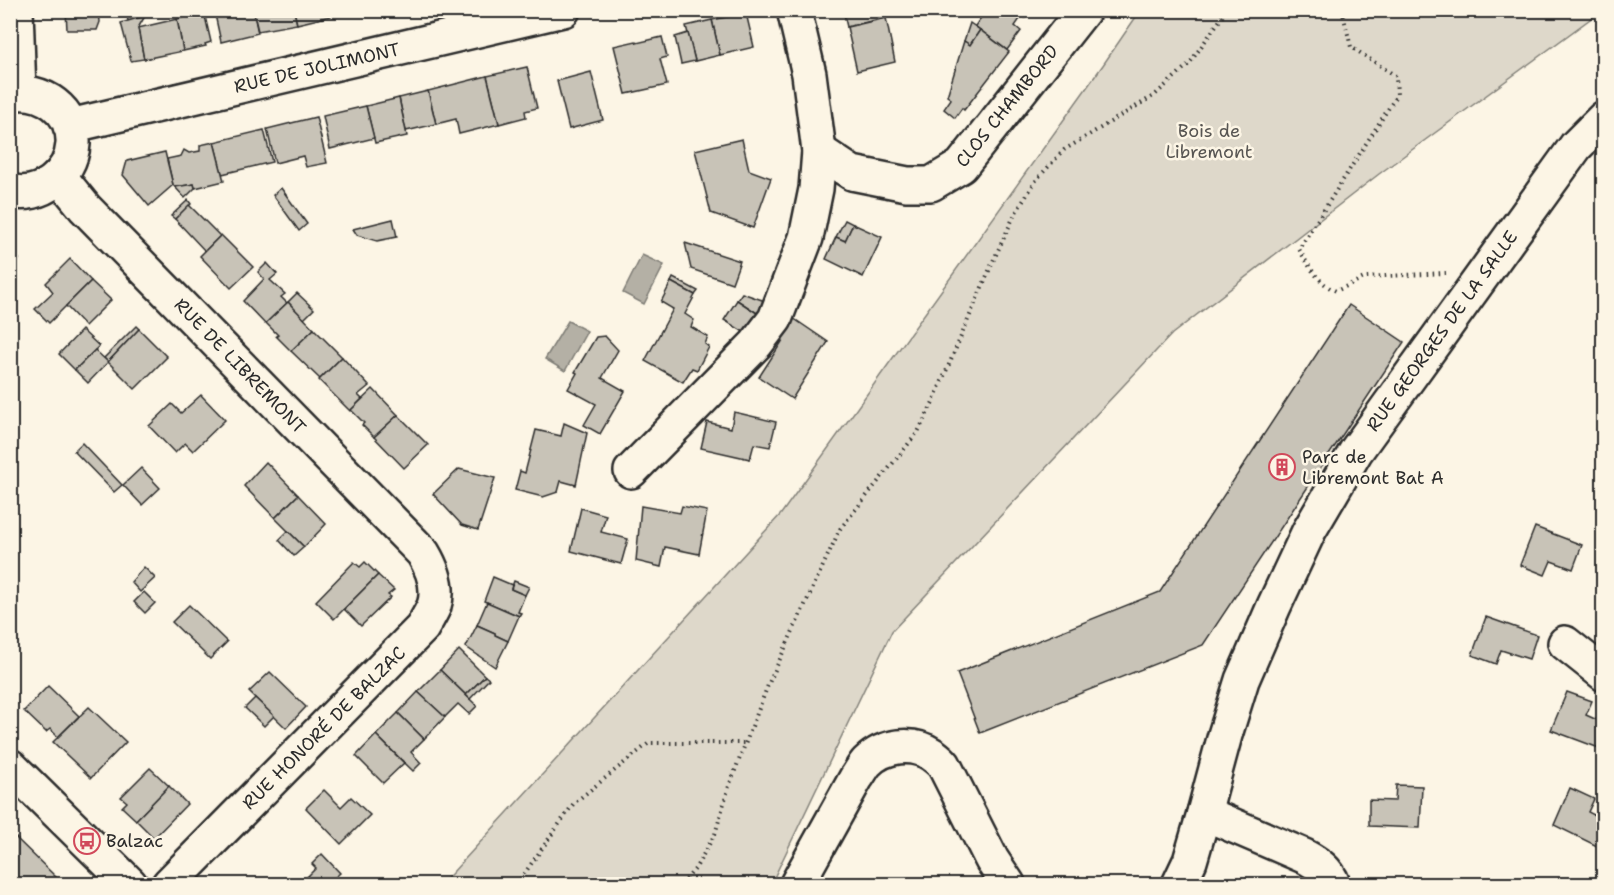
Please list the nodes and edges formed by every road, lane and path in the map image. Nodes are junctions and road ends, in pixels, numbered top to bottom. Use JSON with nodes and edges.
{"nodes":[{"id":1,"x":16,"y":10,"type":"edge"},
{"id":2,"x":563,"y":10,"type":"edge"},
{"id":3,"x":794,"y":10,"type":"edge"},
{"id":4,"x":1084,"y":10,"type":"edge"},
{"id":5,"x":1227,"y":10,"type":"edge"},
{"id":6,"x":1342,"y":10,"type":"edge"},
{"id":7,"x":15,"y":93,"type":"edge"},
{"id":8,"x":1604,"y":118,"type":"edge"},
{"id":9,"x":70,"y":126,"type":"junction"},
{"id":10,"x":819,"y":152,"type":"junction"},
{"id":11,"x":59,"y":176,"type":"junction"},
{"id":12,"x":10,"y":191,"type":"edge"},
{"id":13,"x":1479,"y":279,"type":"junction"},
{"id":14,"x":631,"y":471,"type":"dead end"},
{"id":15,"x":423,"y":553,"type":"joint"},
{"id":16,"x":1564,"y":643,"type":"dead end"},
{"id":17,"x":1604,"y":674,"type":"edge"},
{"id":18,"x":745,"y":742,"type":"junction"},
{"id":19,"x":10,"y":766,"type":"edge"},
{"id":20,"x":1204,"y":813,"type":"junction"},
{"id":21,"x":1185,"y":873,"type":"edge"},
{"id":22,"x":130,"y":885,"type":"edge"},
{"id":23,"x":169,"y":885,"type":"edge"},
{"id":24,"x":517,"y":885,"type":"edge"},
{"id":25,"x":682,"y":885,"type":"edge"},
{"id":26,"x":797,"y":885,"type":"edge"},
{"id":27,"x":1008,"y":885,"type":"edge"},
{"id":28,"x":1333,"y":885,"type":"edge"}],
"edges":[{"from":1,"to":7,"type":"street"},
{"from":2,"to":9,"type":"street","name":"RUE DE JOLIMONT"},
{"from":3,"to":10,"type":"street"},
{"from":4,"to":10,"type":"street","name":"CLOS CHAMBORD"},
{"from":5,"to":18,"type":"path"},
{"from":6,"to":13,"type":"path"},
{"from":7,"to":9,"type":"street"},
{"from":8,"to":13,"type":"street","name":"RUE GEORGES DE LA SALLE"},
{"from":9,"to":11,"type":"street"},
{"from":10,"to":14,"type":"street"},
{"from":11,"to":12,"type":"street"},
{"from":11,"to":15,"type":"street","name":"RUE DE LIBREMONT"},
{"from":13,"to":20,"type":"street","name":"RUE GEORGES DE LA SALLE"},
{"from":15,"to":23,"type":"street","name":"RUE HONORÉ DE BALZAC"},
{"from":16,"to":17,"type":"street"},
{"from":18,"to":24,"type":"path"},
{"from":18,"to":25,"type":"path"},
{"from":19,"to":22,"type":"street"},
{"from":20,"to":21,"type":"street","name":"RUE GEORGES DE LA SALLE"},
{"from":20,"to":28,"type":"street"},
{"from":26,"to":27,"type":"street"}]}
